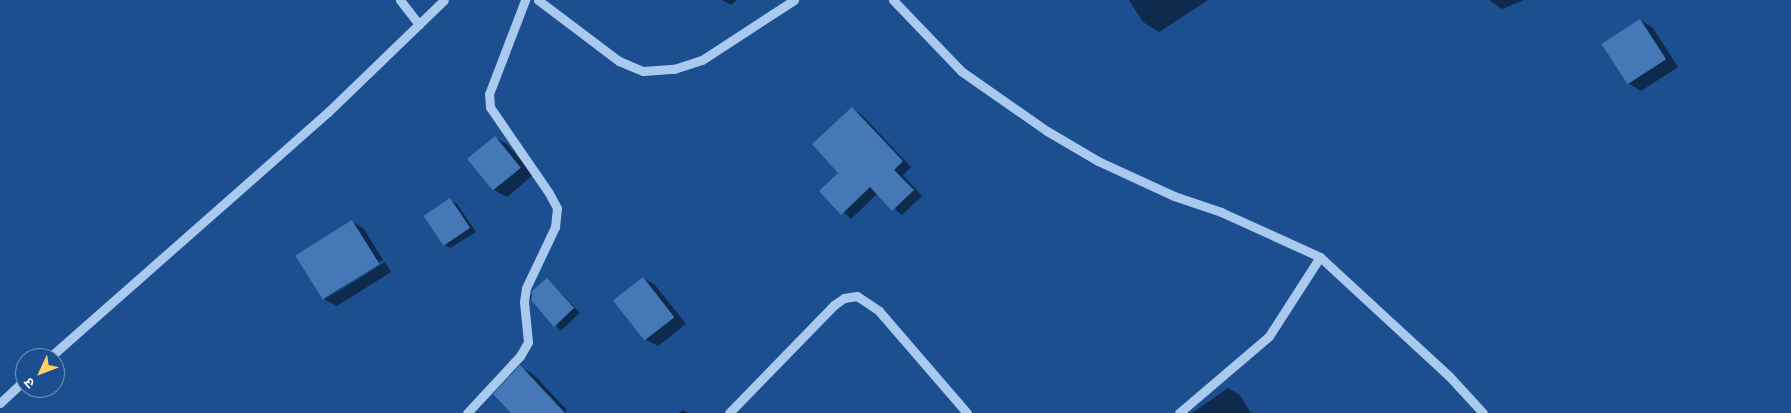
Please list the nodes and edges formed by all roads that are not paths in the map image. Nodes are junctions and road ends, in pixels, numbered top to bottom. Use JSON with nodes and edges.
{"nodes":[{"id":1,"x":400,"y":0,"type":"edge"},
{"id":2,"x":444,"y":0,"type":"edge"},
{"id":3,"x":525,"y":0,"type":"edge"},
{"id":4,"x":538,"y":0,"type":"edge"},
{"id":5,"x":794,"y":0,"type":"edge"},
{"id":6,"x":893,"y":0,"type":"edge"},
{"id":7,"x":419,"y":24,"type":"junction"},
{"id":8,"x":1320,"y":257,"type":"junction"},
{"id":9,"x":60,"y":348,"type":"edge"},
{"id":10,"x":15,"y":389,"type":"edge"},
{"id":11,"x":0,"y":403,"type":"edge"},
{"id":12,"x":467,"y":413,"type":"edge"},
{"id":13,"x":729,"y":413,"type":"edge"},
{"id":14,"x":967,"y":413,"type":"edge"},
{"id":15,"x":1179,"y":413,"type":"edge"},
{"id":16,"x":1483,"y":413,"type":"edge"}],
"edges":[{"from":1,"to":7,"type":"street"},
{"from":2,"to":7,"type":"street"},
{"from":3,"to":12,"type":"street"},
{"from":4,"to":5,"type":"street"},
{"from":6,"to":8,"type":"street"},
{"from":7,"to":9,"type":"street"},
{"from":8,"to":15,"type":"street"},
{"from":8,"to":16,"type":"street"},
{"from":10,"to":11,"type":"street"},
{"from":13,"to":14,"type":"street"}]}
